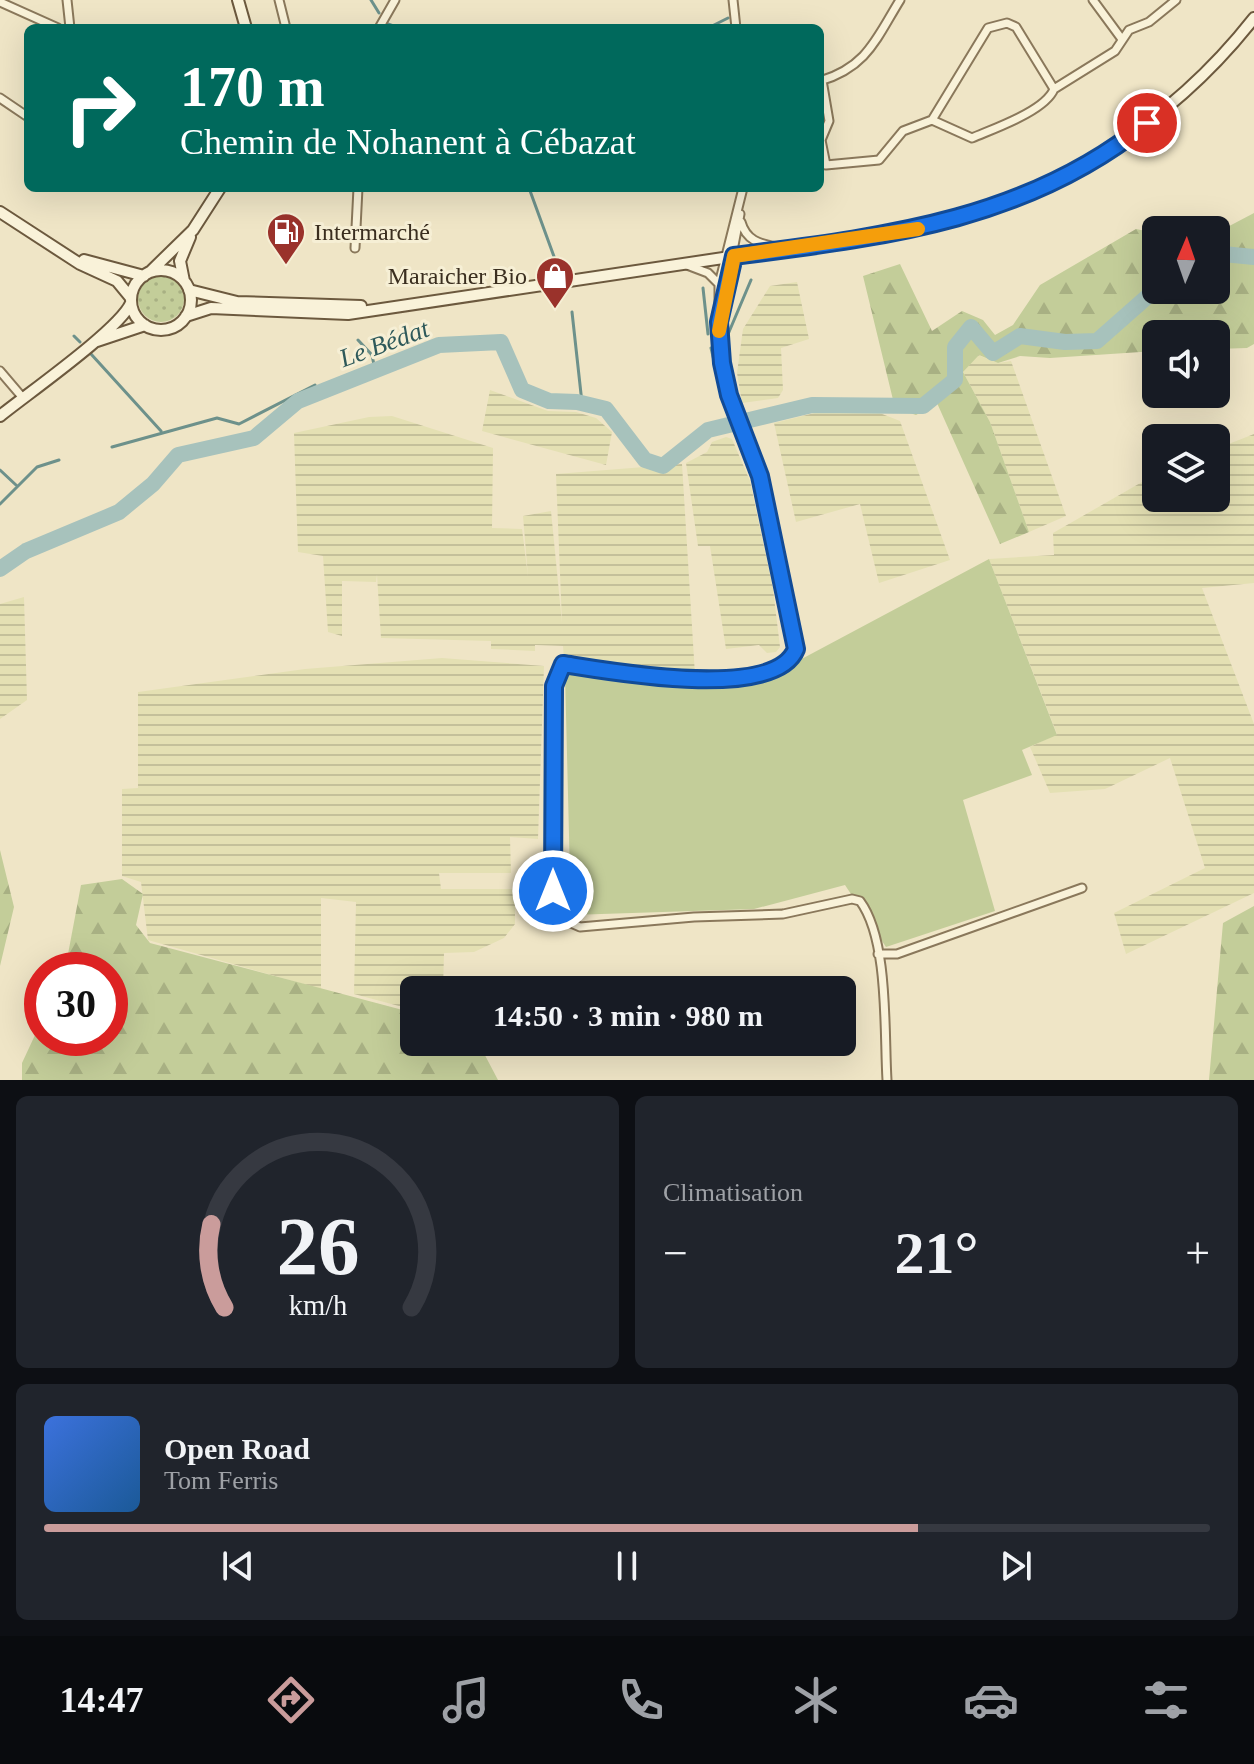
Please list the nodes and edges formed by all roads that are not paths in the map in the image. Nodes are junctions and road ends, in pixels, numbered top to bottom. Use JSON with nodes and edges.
{"nodes":[{"id":1,"x":67,"y":0,"type":"edge"},
{"id":2,"x":238,"y":0,"type":"edge"},
{"id":3,"x":279,"y":0,"type":"edge"},
{"id":4,"x":395,"y":0,"type":"edge"},
{"id":5,"x":733,"y":0,"type":"edge"},
{"id":6,"x":900,"y":0,"type":"edge"},
{"id":7,"x":1093,"y":0,"type":"edge"},
{"id":8,"x":1176,"y":0,"type":"edge"},
{"id":9,"x":0,"y":2,"type":"edge"},
{"id":10,"x":1254,"y":18,"type":"edge"},
{"id":11,"x":49,"y":24,"type":"edge"},
{"id":12,"x":70,"y":24,"type":"edge"},
{"id":13,"x":245,"y":24,"type":"edge"},
{"id":14,"x":285,"y":24,"type":"edge"},
{"id":15,"x":381,"y":24,"type":"edge"},
{"id":16,"x":736,"y":24,"type":"edge"},
{"id":17,"x":1121,"y":38,"type":"junction"},
{"id":18,"x":824,"y":80,"type":"edge"},
{"id":19,"x":1054,"y":89,"type":"junction"},
{"id":20,"x":824,"y":96,"type":"edge"},
{"id":21,"x":0,"y":98,"type":"edge"},
{"id":22,"x":24,"y":114,"type":"edge"},
{"id":23,"x":932,"y":120,"type":"junction"},
{"id":24,"x":824,"y":133,"type":"edge"},
{"id":25,"x":824,"y":167,"type":"edge"},
{"id":26,"x":217,"y":192,"type":"edge"},
{"id":27,"x":358,"y":192,"type":"edge"},
{"id":28,"x":742,"y":192,"type":"edge"},
{"id":29,"x":739,"y":206,"type":"junction"},
{"id":30,"x":0,"y":212,"type":"edge"},
{"id":31,"x":740,"y":217,"type":"junction"},
{"id":32,"x":193,"y":230,"type":"junction"},
{"id":33,"x":42,"y":240,"type":"junction"},
{"id":34,"x":355,"y":248,"type":"dead end"},
{"id":35,"x":791,"y":248,"type":"junction"},
{"id":36,"x":728,"y":257,"type":"junction"},
{"id":37,"x":684,"y":264,"type":"junction"},
{"id":38,"x":146,"y":275,"type":"junction"},
{"id":39,"x":719,"y":284,"type":"junction"},
{"id":40,"x":186,"y":286,"type":"junction"},
{"id":41,"x":131,"y":300,"type":"junction"},
{"id":42,"x":401,"y":305,"type":"junction"},
{"id":43,"x":186,"y":316,"type":"junction"},
{"id":44,"x":719,"y":322,"type":"junction"},
{"id":45,"x":145,"y":325,"type":"junction"},
{"id":46,"x":92,"y":343,"type":"junction"},
{"id":47,"x":0,"y":371,"type":"edge"},
{"id":48,"x":23,"y":398,"type":"junction"},
{"id":49,"x":0,"y":416,"type":"edge"},
{"id":50,"x":1082,"y":888,"type":"dead end"},
{"id":51,"x":878,"y":954,"type":"junction"},
{"id":52,"x":887,"y":1080,"type":"edge"}],
"edges":[{"from":1,"to":12,"type":"street"},
{"from":2,"to":13,"type":"main road"},
{"from":3,"to":14,"type":"street"},
{"from":4,"to":15,"type":"street"},
{"from":5,"to":16,"type":"street"},
{"from":6,"to":18,"type":"street"},
{"from":7,"to":17,"type":"street"},
{"from":8,"to":17,"type":"street"},
{"from":9,"to":11,"type":"street"},
{"from":10,"to":35,"type":"main road"},
{"from":17,"to":19,"type":"street"},
{"from":19,"to":23,"type":"street"},
{"from":19,"to":23,"type":"street"},
{"from":20,"to":24,"type":"street"},
{"from":21,"to":22,"type":"street"},
{"from":23,"to":25,"type":"street"},
{"from":26,"to":32,"type":"main road"},
{"from":27,"to":34,"type":"street"},
{"from":28,"to":29,"type":"street"},
{"from":29,"to":31,"type":"street"},
{"from":29,"to":36,"type":"street"},
{"from":30,"to":33,"type":"main road"},
{"from":31,"to":35,"type":"street"},
{"from":31,"to":36,"type":"street"},
{"from":32,"to":38,"type":"main road"},
{"from":32,"to":40,"type":"main road"},
{"from":33,"to":38,"type":"main road"},
{"from":33,"to":41,"type":"main road"},
{"from":35,"to":36,"type":"main road"},
{"from":36,"to":37,"type":"main road"},
{"from":36,"to":39,"type":"street"},
{"from":36,"to":44,"type":"street"},
{"from":37,"to":39,"type":"street"},
{"from":37,"to":42,"type":"main road"},
{"from":38,"to":40,"type":"main road"},
{"from":38,"to":41,"type":"main road"},
{"from":39,"to":44,"type":"street"},
{"from":40,"to":42,"type":"main road"},
{"from":40,"to":43,"type":"main road"},
{"from":41,"to":45,"type":"main road"},
{"from":41,"to":46,"type":"main road"},
{"from":42,"to":43,"type":"main road"},
{"from":43,"to":45,"type":"main road"},
{"from":44,"to":51,"type":"street"},
{"from":45,"to":46,"type":"main road"},
{"from":46,"to":48,"type":"main road"},
{"from":47,"to":48,"type":"street"},
{"from":48,"to":49,"type":"main road"},
{"from":50,"to":51,"type":"street"},
{"from":51,"to":52,"type":"street"}]}
